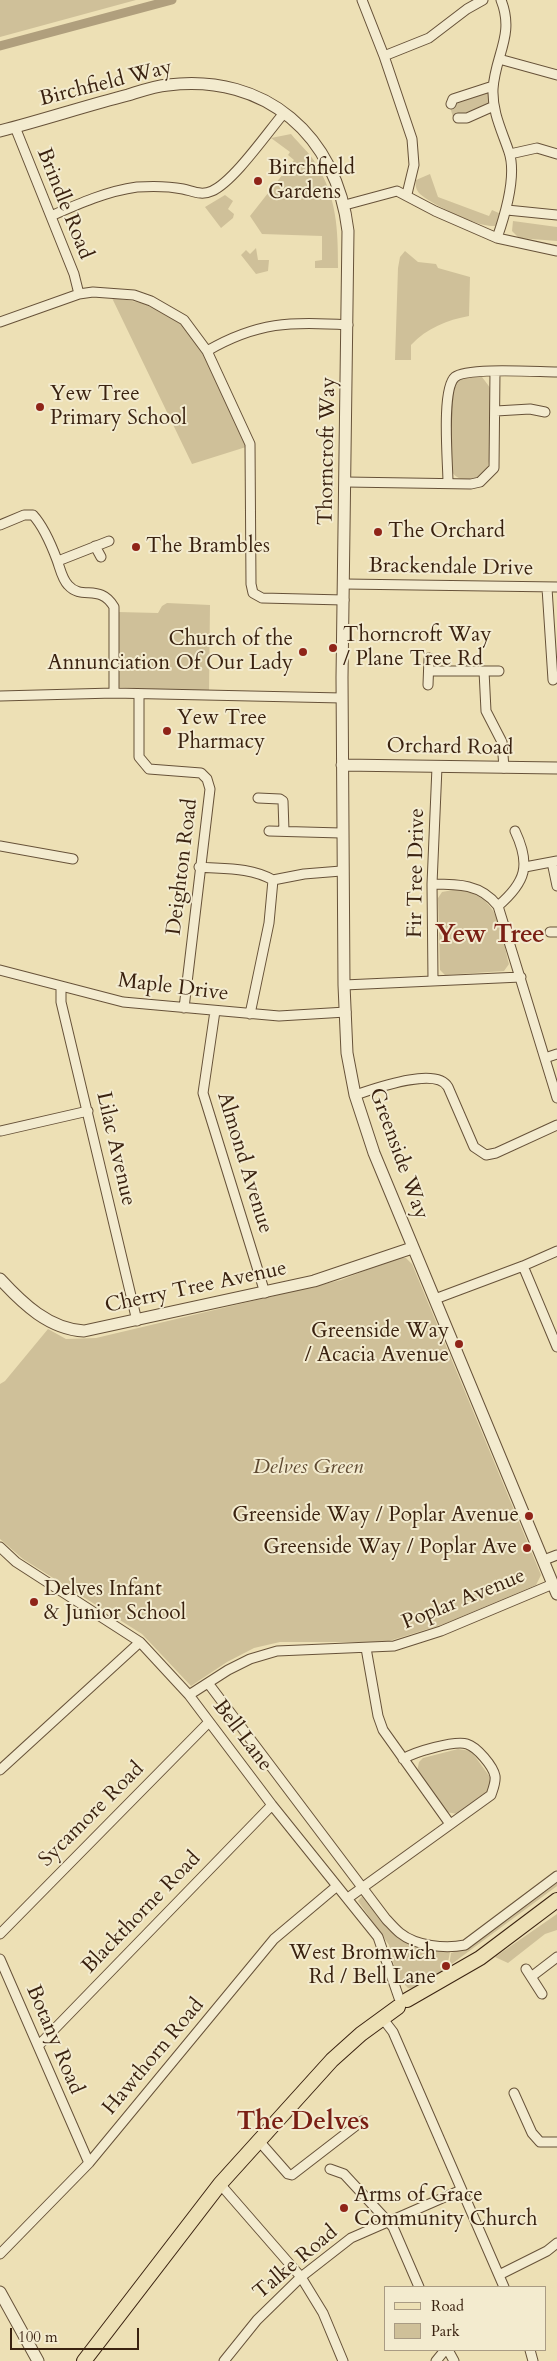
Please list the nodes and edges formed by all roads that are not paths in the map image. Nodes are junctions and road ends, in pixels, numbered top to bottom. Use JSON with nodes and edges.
{"nodes":[{"id":1,"x":362,"y":0,"type":"edge"},
{"id":2,"x":462,"y":0,"type":"edge"},
{"id":3,"x":482,"y":0,"type":"edge"},
{"id":4,"x":501,"y":0,"type":"edge"},
{"id":5,"x":467,"y":9,"type":"junction"},
{"id":6,"x":384,"y":56,"type":"junction"},
{"id":7,"x":499,"y":59,"type":"junction"},
{"id":8,"x":557,"y":75,"type":"edge"},
{"id":9,"x":493,"y":86,"type":"junction"},
{"id":10,"x":451,"y":104,"type":"dead end"},
{"id":11,"x":494,"y":106,"type":"junction"},
{"id":12,"x":284,"y":113,"type":"junction"},
{"id":13,"x":458,"y":118,"type":"dead end"},
{"id":14,"x":14,"y":127,"type":"junction"},
{"id":15,"x":0,"y":131,"type":"edge"},
{"id":16,"x":510,"y":154,"type":"junction"},
{"id":17,"x":557,"y":154,"type":"edge"},
{"id":18,"x":407,"y":194,"type":"junction"},
{"id":19,"x":544,"y":203,"type":"dead end"},
{"id":20,"x":345,"y":205,"type":"junction"},
{"id":21,"x":507,"y":210,"type":"junction"},
{"id":22,"x":544,"y":214,"type":"junction"},
{"id":23,"x":557,"y":215,"type":"edge"},
{"id":24,"x":51,"y":216,"type":"junction"},
{"id":25,"x":497,"y":238,"type":"junction"},
{"id":26,"x":557,"y":251,"type":"edge"},
{"id":27,"x":78,"y":294,"type":"junction"},
{"id":28,"x":0,"y":322,"type":"edge"},
{"id":29,"x":348,"y":325,"type":"junction"},
{"id":30,"x":206,"y":351,"type":"junction"},
{"id":31,"x":495,"y":371,"type":"junction"},
{"id":32,"x":557,"y":372,"type":"edge"},
{"id":33,"x":530,"y":409,"type":"junction"},
{"id":34,"x":496,"y":411,"type":"junction"},
{"id":35,"x":545,"y":412,"type":"dead end"},
{"id":36,"x":532,"y":420,"type":"dead end"},
{"id":37,"x":346,"y":482,"type":"junction"},
{"id":38,"x":448,"y":482,"type":"junction"},
{"id":39,"x":0,"y":526,"type":"edge"},
{"id":40,"x":109,"y":541,"type":"dead end"},
{"id":41,"x":95,"y":546,"type":"junction"},
{"id":42,"x":101,"y":556,"type":"dead end"},
{"id":43,"x":58,"y":561,"type":"junction"},
{"id":44,"x":345,"y":584,"type":"junction"},
{"id":45,"x":547,"y":588,"type":"junction"},
{"id":46,"x":557,"y":588,"type":"edge"},
{"id":47,"x":344,"y":600,"type":"junction"},
{"id":48,"x":430,"y":658,"type":"dead end"},
{"id":49,"x":429,"y":671,"type":"junction"},
{"id":50,"x":484,"y":671,"type":"junction"},
{"id":51,"x":499,"y":671,"type":"dead end"},
{"id":52,"x":551,"y":680,"type":"edge"},
{"id":53,"x":428,"y":685,"type":"dead end"},
{"id":54,"x":114,"y":693,"type":"junction"},
{"id":55,"x":139,"y":694,"type":"junction"},
{"id":56,"x":0,"y":696,"type":"edge"},
{"id":57,"x":342,"y":698,"type":"junction"},
{"id":58,"x":342,"y":766,"type":"junction"},
{"id":59,"x":437,"y":767,"type":"junction"},
{"id":60,"x":504,"y":768,"type":"junction"},
{"id":61,"x":557,"y":768,"type":"edge"},
{"id":62,"x":258,"y":798,"type":"dead end"},
{"id":63,"x":269,"y":831,"type":"dead end"},
{"id":64,"x":284,"y":831,"type":"junction"},
{"id":65,"x":515,"y":831,"type":"dead end"},
{"id":66,"x":341,"y":833,"type":"junction"},
{"id":67,"x":0,"y":846,"type":"edge"},
{"id":68,"x":73,"y":860,"type":"dead end"},
{"id":69,"x":555,"y":862,"type":"edge"},
{"id":70,"x":199,"y":867,"type":"junction"},
{"id":71,"x":526,"y":867,"type":"junction"},
{"id":72,"x":341,"y":871,"type":"junction"},
{"id":73,"x":273,"y":880,"type":"junction"},
{"id":74,"x":432,"y":884,"type":"junction"},
{"id":75,"x":557,"y":886,"type":"edge"},
{"id":76,"x":498,"y":906,"type":"junction"},
{"id":77,"x":0,"y":970,"type":"edge"},
{"id":78,"x":521,"y":977,"type":"junction"},
{"id":79,"x":433,"y":980,"type":"junction"},
{"id":80,"x":344,"y":985,"type":"junction"},
{"id":81,"x":61,"y":986,"type":"junction"},
{"id":82,"x":184,"y":1008,"type":"junction"},
{"id":83,"x":215,"y":1011,"type":"junction"},
{"id":84,"x":346,"y":1012,"type":"junction"},
{"id":85,"x":250,"y":1014,"type":"junction"},
{"id":86,"x":557,"y":1054,"type":"edge"},
{"id":87,"x":545,"y":1058,"type":"junction"},
{"id":88,"x":355,"y":1095,"type":"junction"},
{"id":89,"x":557,"y":1098,"type":"edge"},
{"id":90,"x":88,"y":1111,"type":"junction"},
{"id":91,"x":557,"y":1125,"type":"edge"},
{"id":92,"x":1,"y":1131,"type":"dead end"},
{"id":93,"x":412,"y":1248,"type":"junction"},
{"id":94,"x":557,"y":1251,"type":"edge"},
{"id":95,"x":523,"y":1266,"type":"junction"},
{"id":96,"x":0,"y":1279,"type":"edge"},
{"id":97,"x":266,"y":1293,"type":"junction"},
{"id":98,"x":435,"y":1299,"type":"junction"},
{"id":99,"x":137,"y":1321,"type":"junction"},
{"id":100,"x":557,"y":1347,"type":"edge"},
{"id":101,"x":0,"y":1547,"type":"edge"},
{"id":102,"x":557,"y":1555,"type":"edge"},
{"id":103,"x":544,"y":1560,"type":"junction"},
{"id":104,"x":555,"y":1589,"type":"edge"},
{"id":105,"x":140,"y":1642,"type":"junction"},
{"id":106,"x":366,"y":1648,"type":"junction"},
{"id":107,"x":208,"y":1683,"type":"junction"},
{"id":108,"x":189,"y":1695,"type":"junction"},
{"id":109,"x":209,"y":1722,"type":"junction"},
{"id":110,"x":403,"y":1760,"type":"junction"},
{"id":111,"x":0,"y":1770,"type":"edge"},
{"id":112,"x":272,"y":1805,"type":"junction"},
{"id":113,"x":450,"y":1824,"type":"junction"},
{"id":114,"x":557,"y":1876,"type":"edge"},
{"id":115,"x":337,"y":1886,"type":"junction"},
{"id":116,"x":363,"y":1887,"type":"junction"},
{"id":117,"x":348,"y":1898,"type":"junction"},
{"id":118,"x":556,"y":1901,"type":"edge"},
{"id":119,"x":0,"y":1934,"type":"edge"},
{"id":120,"x":557,"y":1957,"type":"edge"},
{"id":121,"x":0,"y":1959,"type":"edge"},
{"id":122,"x":542,"y":1994,"type":"dead end"},
{"id":123,"x":401,"y":2001,"type":"junction"},
{"id":124,"x":383,"y":2019,"type":"junction"},
{"id":125,"x":38,"y":2046,"type":"junction"},
{"id":126,"x":528,"y":2100,"type":"dead end"},
{"id":127,"x":362,"y":2122,"type":"dead end"},
{"id":128,"x":259,"y":2140,"type":"junction"},
{"id":129,"x":557,"y":2142,"type":"edge"},
{"id":130,"x":89,"y":2163,"type":"junction"},
{"id":131,"x":330,"y":2169,"type":"dead end"},
{"id":132,"x":220,"y":2184,"type":"junction"},
{"id":133,"x":461,"y":2190,"type":"junction"},
{"id":134,"x":387,"y":2221,"type":"junction"},
{"id":135,"x":557,"y":2244,"type":"edge"},
{"id":136,"x":0,"y":2254,"type":"edge"},
{"id":137,"x":499,"y":2275,"type":"junction"},
{"id":138,"x":301,"y":2277,"type":"junction"},
{"id":139,"x":419,"y":2286,"type":"edge"},
{"id":140,"x":504,"y":2286,"type":"edge"},
{"id":141,"x":0,"y":2292,"type":"edge"},
{"id":142,"x":445,"y":2351,"type":"edge"},
{"id":143,"x":38,"y":2361,"type":"edge"},
{"id":144,"x":84,"y":2361,"type":"edge"},
{"id":145,"x":224,"y":2361,"type":"edge"},
{"id":146,"x":343,"y":2361,"type":"edge"},
{"id":147,"x":436,"y":2361,"type":"edge"}],
"edges":[{"from":1,"to":6,"type":"street"},
{"from":2,"to":5,"type":"street"},
{"from":3,"to":5,"type":"street"},
{"from":4,"to":7,"type":"street"},
{"from":5,"to":6,"type":"street"},
{"from":6,"to":18,"type":"street"},
{"from":7,"to":8,"type":"street"},
{"from":7,"to":9,"type":"street"},
{"from":9,"to":10,"type":"street"},
{"from":9,"to":11,"type":"street"},
{"from":11,"to":13,"type":"street"},
{"from":11,"to":16,"type":"street"},
{"from":12,"to":14,"type":"street","name":"Birchfield Way"},
{"from":12,"to":20,"type":"street","name":"Birchfield Way"},
{"from":12,"to":24,"type":"street"},
{"from":14,"to":15,"type":"street","name":"Birchfield Way"},
{"from":14,"to":24,"type":"street","name":"Brindle Road"},
{"from":16,"to":17,"type":"street"},
{"from":16,"to":21,"type":"street"},
{"from":18,"to":20,"type":"street"},
{"from":18,"to":25,"type":"street"},
{"from":19,"to":22,"type":"street"},
{"from":20,"to":29,"type":"street","name":"Thorncroft Way"},
{"from":21,"to":22,"type":"street"},
{"from":21,"to":25,"type":"street"},
{"from":22,"to":23,"type":"street"},
{"from":24,"to":27,"type":"street","name":"Brindle Road"},
{"from":25,"to":26,"type":"street"},
{"from":27,"to":28,"type":"street"},
{"from":27,"to":30,"type":"street"},
{"from":29,"to":30,"type":"street"},
{"from":29,"to":37,"type":"street","name":"Thorncroft Way"},
{"from":30,"to":47,"type":"street"},
{"from":31,"to":32,"type":"street"},
{"from":31,"to":34,"type":"street"},
{"from":31,"to":38,"type":"street"},
{"from":33,"to":34,"type":"street"},
{"from":33,"to":35,"type":"street"},
{"from":33,"to":36,"type":"street"},
{"from":34,"to":38,"type":"street"},
{"from":37,"to":38,"type":"street"},
{"from":37,"to":44,"type":"street","name":"Thorncroft Way"},
{"from":39,"to":43,"type":"street"},
{"from":40,"to":41,"type":"street"},
{"from":41,"to":42,"type":"street"},
{"from":41,"to":43,"type":"street"},
{"from":43,"to":54,"type":"street"},
{"from":44,"to":45,"type":"street","name":"Brackendale Drive"},
{"from":44,"to":47,"type":"street","name":"Thorncroft Way"},
{"from":45,"to":46,"type":"street","name":"Brackendale Drive"},
{"from":45,"to":52,"type":"street"},
{"from":47,"to":57,"type":"street","name":"Thorncroft Way"},
{"from":48,"to":49,"type":"street"},
{"from":49,"to":50,"type":"street"},
{"from":49,"to":53,"type":"street"},
{"from":50,"to":51,"type":"street"},
{"from":50,"to":60,"type":"street"},
{"from":54,"to":55,"type":"street"},
{"from":54,"to":56,"type":"street"},
{"from":55,"to":57,"type":"street"},
{"from":55,"to":70,"type":"street","name":"Deighton Road"},
{"from":57,"to":58,"type":"street","name":"Greenside Way"},
{"from":58,"to":59,"type":"street","name":"Orchard Road"},
{"from":58,"to":66,"type":"street","name":"Greenside Way"},
{"from":59,"to":60,"type":"street","name":"Orchard Road"},
{"from":59,"to":74,"type":"street","name":"Fir Tree Drive"},
{"from":60,"to":61,"type":"street","name":"Orchard Road"},
{"from":62,"to":64,"type":"street"},
{"from":63,"to":64,"type":"street"},
{"from":64,"to":66,"type":"street"},
{"from":65,"to":71,"type":"street"},
{"from":66,"to":72,"type":"street","name":"Greenside Way"},
{"from":67,"to":68,"type":"street"},
{"from":69,"to":71,"type":"street"},
{"from":69,"to":75,"type":"street"},
{"from":70,"to":73,"type":"street"},
{"from":70,"to":82,"type":"street","name":"Deighton Road"},
{"from":71,"to":76,"type":"street"},
{"from":72,"to":73,"type":"street"},
{"from":72,"to":80,"type":"street","name":"Greenside Way"},
{"from":73,"to":85,"type":"street"},
{"from":74,"to":76,"type":"street"},
{"from":74,"to":79,"type":"street","name":"Fir Tree Drive"},
{"from":76,"to":78,"type":"street"},
{"from":77,"to":81,"type":"street","name":"Maple Drive"},
{"from":78,"to":79,"type":"street"},
{"from":78,"to":87,"type":"street"},
{"from":79,"to":80,"type":"street"},
{"from":80,"to":84,"type":"street","name":"Greenside Way"},
{"from":81,"to":82,"type":"street","name":"Maple Drive"},
{"from":81,"to":90,"type":"street","name":"Lilac Avenue"},
{"from":82,"to":83,"type":"street","name":"Maple Drive"},
{"from":83,"to":85,"type":"street","name":"Maple Drive"},
{"from":83,"to":97,"type":"street","name":"Almond Avenue"},
{"from":84,"to":85,"type":"street","name":"Maple Drive"},
{"from":84,"to":88,"type":"street","name":"Greenside Way"},
{"from":86,"to":87,"type":"street"},
{"from":87,"to":89,"type":"street"},
{"from":88,"to":91,"type":"street"},
{"from":88,"to":93,"type":"street","name":"Greenside Way"},
{"from":90,"to":92,"type":"street"},
{"from":90,"to":99,"type":"street","name":"Lilac Avenue"},
{"from":93,"to":97,"type":"street","name":"Cherry Tree Avenue"},
{"from":93,"to":98,"type":"street","name":"Greenside Way"},
{"from":94,"to":95,"type":"street"},
{"from":95,"to":98,"type":"street"},
{"from":95,"to":100,"type":"street"},
{"from":96,"to":99,"type":"street","name":"Cherry Tree Avenue"},
{"from":97,"to":99,"type":"street","name":"Cherry Tree Avenue"},
{"from":98,"to":103,"type":"street","name":"Greenside Way"},
{"from":101,"to":105,"type":"street","name":"Bell Lane"},
{"from":102,"to":103,"type":"street"},
{"from":103,"to":104,"type":"street","name":"Greenside Way"},
{"from":104,"to":106,"type":"street","name":"Poplar Avenue"},
{"from":105,"to":108,"type":"street","name":"Bell Lane"},
{"from":105,"to":111,"type":"street"},
{"from":106,"to":107,"type":"street","name":"Poplar Avenue"},
{"from":106,"to":110,"type":"street"},
{"from":107,"to":108,"type":"street","name":"Poplar Avenue"},
{"from":107,"to":116,"type":"street","name":"Bell Lane"},
{"from":108,"to":109,"type":"street","name":"Bell Lane"},
{"from":109,"to":112,"type":"street","name":"Bell Lane"},
{"from":109,"to":119,"type":"street","name":"Sycamore Road"},
{"from":110,"to":113,"type":"street"},
{"from":110,"to":113,"type":"street"},
{"from":112,"to":115,"type":"street","name":"Bell Lane"},
{"from":112,"to":125,"type":"street","name":"Blackthorne Road"},
{"from":113,"to":116,"type":"street"},
{"from":114,"to":116,"type":"street","name":"Bell Lane"},
{"from":115,"to":117,"type":"street","name":"Bell Lane"},
{"from":115,"to":130,"type":"street","name":"Hawthorn Road"},
{"from":116,"to":117,"type":"street"},
{"from":117,"to":123,"type":"street","name":"Bell Lane"},
{"from":118,"to":123,"type":"main road"},
{"from":120,"to":122,"type":"street"},
{"from":121,"to":125,"type":"street","name":"Botany Road"},
{"from":123,"to":124,"type":"main road"},
{"from":124,"to":128,"type":"main road"},
{"from":124,"to":133,"type":"street"},
{"from":125,"to":130,"type":"street","name":"Botany Road"},
{"from":126,"to":129,"type":"street"},
{"from":127,"to":128,"type":"street"},
{"from":128,"to":132,"type":"main road"},
{"from":130,"to":136,"type":"street","name":"Hawthorn Road"},
{"from":131,"to":134,"type":"street"},
{"from":132,"to":138,"type":"street"},
{"from":132,"to":144,"type":"main road"},
{"from":133,"to":134,"type":"street","name":"Talke Road"},
{"from":133,"to":137,"type":"street"},
{"from":134,"to":138,"type":"street","name":"Talke Road"},
{"from":134,"to":139,"type":"street"},
{"from":135,"to":137,"type":"street"},
{"from":137,"to":140,"type":"street"},
{"from":138,"to":145,"type":"street","name":"Talke Road"},
{"from":138,"to":146,"type":"street"},
{"from":141,"to":143,"type":"street"},
{"from":142,"to":147,"type":"street"}]}
